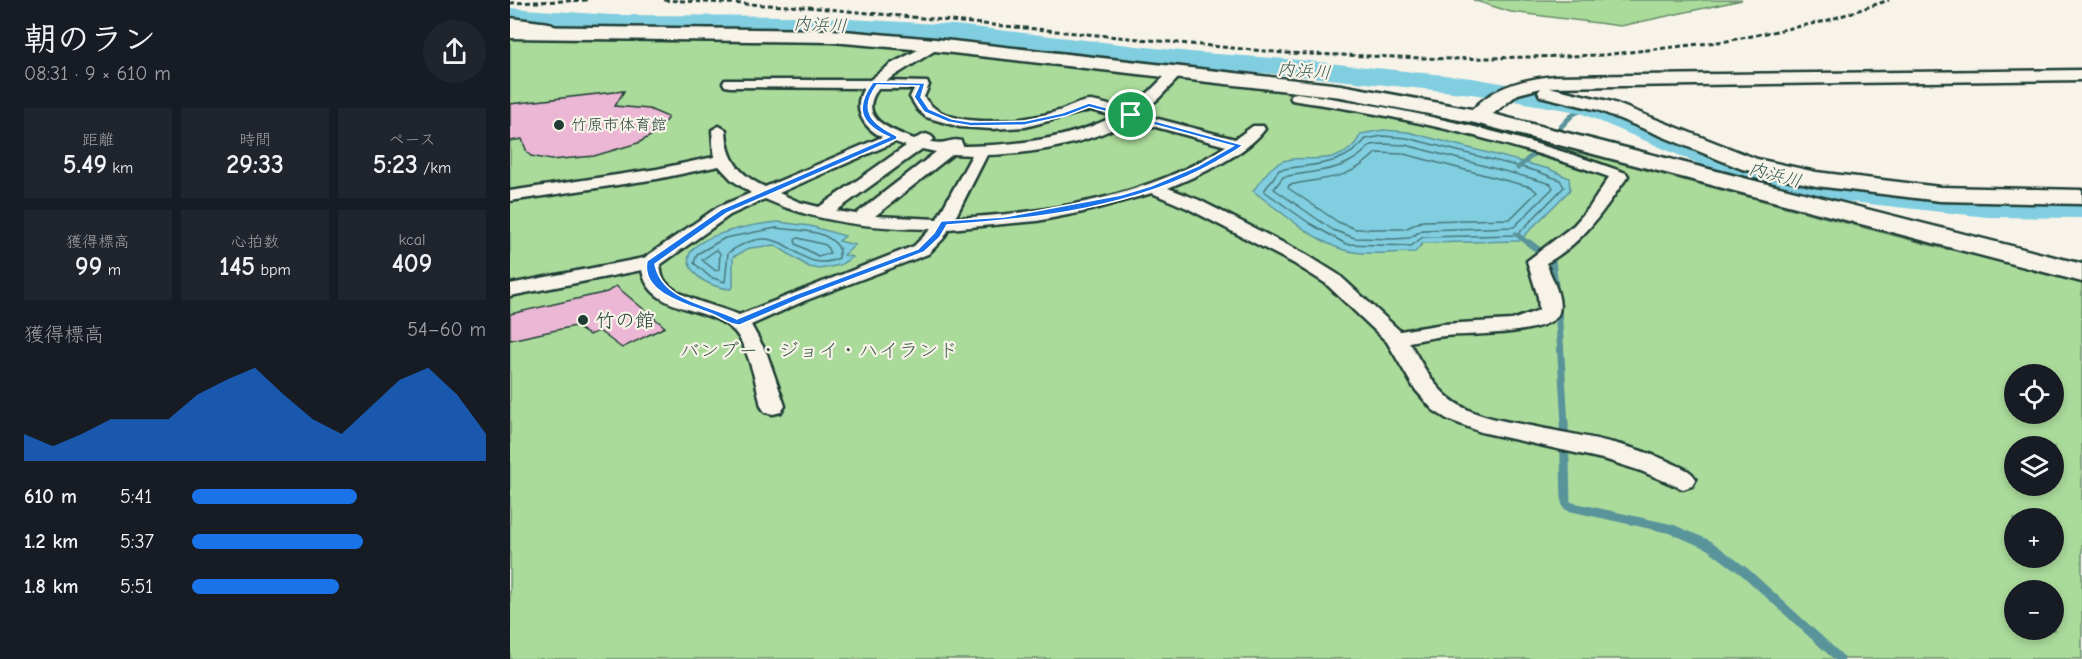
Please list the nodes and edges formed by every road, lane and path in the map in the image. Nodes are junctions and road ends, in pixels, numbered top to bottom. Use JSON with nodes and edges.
{"nodes":[{"id":1,"x":510,"y":23,"type":"edge"},
{"id":2,"x":510,"y":32,"type":"edge"},
{"id":3,"x":541,"y":33,"type":"junction"},
{"id":4,"x":935,"y":45,"type":"junction"},
{"id":5,"x":1177,"y":72,"type":"junction"},
{"id":6,"x":2082,"y":75,"type":"edge"},
{"id":7,"x":730,"y":83,"type":"dead end"},
{"id":8,"x":875,"y":83,"type":"junction"},
{"id":9,"x":1510,"y":90,"type":"junction"},
{"id":10,"x":1297,"y":98,"type":"dead end"},
{"id":11,"x":1131,"y":115,"type":"junction"},
{"id":12,"x":1477,"y":117,"type":"junction"},
{"id":13,"x":951,"y":121,"type":"junction"},
{"id":14,"x":980,"y":125,"type":"junction"},
{"id":15,"x":1258,"y":129,"type":"dead end"},
{"id":16,"x":719,"y":130,"type":"dead end"},
{"id":17,"x":894,"y":137,"type":"junction"},
{"id":18,"x":918,"y":144,"type":"junction"},
{"id":19,"x":1239,"y":145,"type":"junction"},
{"id":20,"x":950,"y":149,"type":"junction"},
{"id":21,"x":982,"y":150,"type":"junction"},
{"id":22,"x":723,"y":160,"type":"junction"},
{"id":23,"x":1154,"y":188,"type":"junction"},
{"id":24,"x":765,"y":194,"type":"junction"},
{"id":25,"x":510,"y":196,"type":"edge"},
{"id":26,"x":2082,"y":197,"type":"edge"},
{"id":27,"x":822,"y":213,"type":"junction"},
{"id":28,"x":861,"y":219,"type":"junction"},
{"id":29,"x":944,"y":223,"type":"junction"},
{"id":30,"x":650,"y":263,"type":"junction"},
{"id":31,"x":2082,"y":273,"type":"edge"},
{"id":32,"x":510,"y":290,"type":"edge"},
{"id":33,"x":737,"y":323,"type":"junction"},
{"id":34,"x":1396,"y":338,"type":"junction"},
{"id":35,"x":773,"y":406,"type":"dead end"},
{"id":36,"x":1683,"y":479,"type":"dead end"}],
"edges":[{"from":1,"to":3,"type":"street"},
{"from":2,"to":3,"type":"street"},
{"from":3,"to":4,"type":"street"},
{"from":4,"to":5,"type":"street"},
{"from":4,"to":8,"type":"street"},
{"from":5,"to":11,"type":"street"},
{"from":5,"to":12,"type":"street"},
{"from":6,"to":9,"type":"street"},
{"from":7,"to":8,"type":"street"},
{"from":8,"to":13,"type":"street"},
{"from":8,"to":17,"type":"street"},
{"from":9,"to":12,"type":"street"},
{"from":9,"to":26,"type":"street"},
{"from":10,"to":34,"type":"street"},
{"from":11,"to":14,"type":"street"},
{"from":11,"to":19,"type":"street"},
{"from":11,"to":21,"type":"street"},
{"from":12,"to":31,"type":"street"},
{"from":13,"to":14,"type":"street"},
{"from":13,"to":18,"type":"street"},
{"from":14,"to":20,"type":"street"},
{"from":15,"to":19,"type":"street"},
{"from":16,"to":22,"type":"street"},
{"from":17,"to":18,"type":"street"},
{"from":17,"to":24,"type":"street"},
{"from":18,"to":20,"type":"street"},
{"from":18,"to":27,"type":"street"},
{"from":19,"to":23,"type":"street"},
{"from":20,"to":21,"type":"street"},
{"from":20,"to":28,"type":"street"},
{"from":21,"to":29,"type":"street"},
{"from":22,"to":24,"type":"street"},
{"from":22,"to":25,"type":"street"},
{"from":23,"to":29,"type":"street"},
{"from":23,"to":34,"type":"street"},
{"from":24,"to":27,"type":"street"},
{"from":24,"to":30,"type":"street"},
{"from":27,"to":28,"type":"street"},
{"from":28,"to":29,"type":"street"},
{"from":29,"to":33,"type":"street"},
{"from":30,"to":32,"type":"street"},
{"from":30,"to":33,"type":"street"},
{"from":33,"to":35,"type":"street"},
{"from":34,"to":36,"type":"street"}]}
